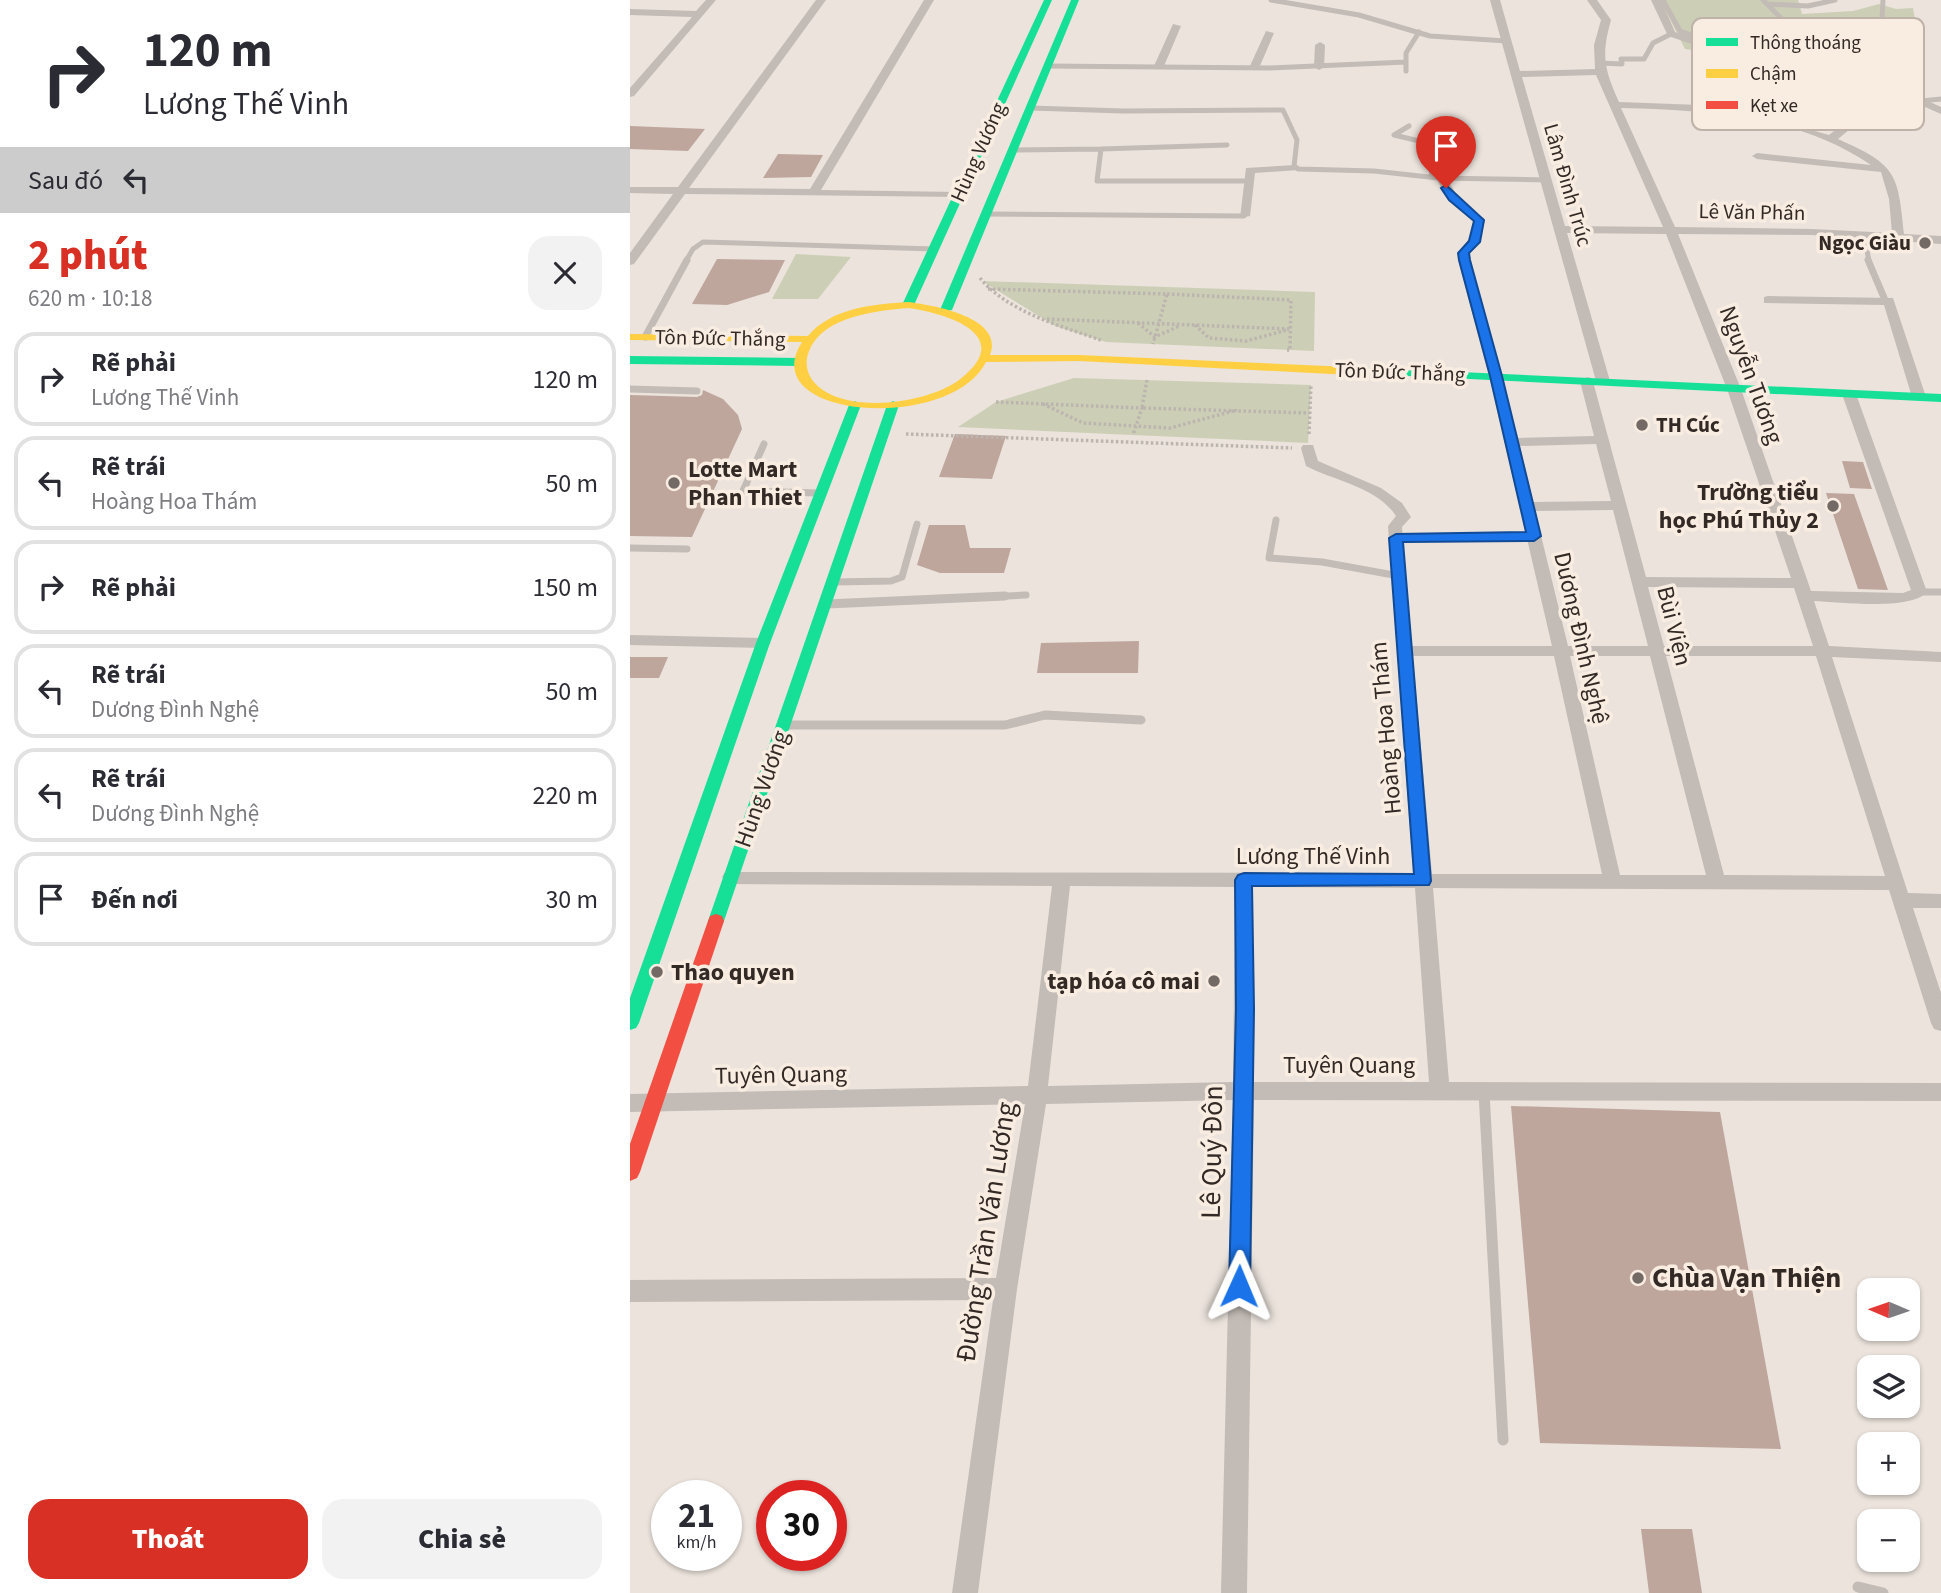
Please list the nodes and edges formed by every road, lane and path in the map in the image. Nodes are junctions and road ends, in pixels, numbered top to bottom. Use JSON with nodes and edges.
{"nodes":[{"id":1,"x":710,"y":0,"type":"edge"},
{"id":2,"x":821,"y":0,"type":"edge"},
{"id":3,"x":929,"y":0,"type":"edge"},
{"id":4,"x":1048,"y":0,"type":"edge"},
{"id":5,"x":1075,"y":0,"type":"edge"},
{"id":6,"x":1271,"y":0,"type":"edge"},
{"id":7,"x":1495,"y":0,"type":"edge"},
{"id":8,"x":1592,"y":0,"type":"edge"},
{"id":9,"x":1656,"y":0,"type":"edge"},
{"id":10,"x":1663,"y":0,"type":"edge"},
{"id":11,"x":1835,"y":0,"type":"edge"},
{"id":12,"x":1883,"y":0,"type":"edge"},
{"id":13,"x":1765,"y":2,"type":"edge"},
{"id":14,"x":630,"y":12,"type":"edge"},
{"id":15,"x":699,"y":14,"type":"junction"},
{"id":16,"x":1781,"y":18,"type":"edge"},
{"id":17,"x":1882,"y":18,"type":"edge"},
{"id":18,"x":1176,"y":26,"type":"dead end"},
{"id":19,"x":1419,"y":32,"type":"junction"},
{"id":20,"x":1269,"y":33,"type":"dead end"},
{"id":21,"x":1671,"y":34,"type":"junction"},
{"id":22,"x":1692,"y":35,"type":"edge"},
{"id":23,"x":1506,"y":41,"type":"junction"},
{"id":24,"x":1692,"y":41,"type":"edge"},
{"id":25,"x":1320,"y":45,"type":"dead end"},
{"id":26,"x":1406,"y":62,"type":"junction"},
{"id":27,"x":1017,"y":66,"type":"junction"},
{"id":28,"x":1047,"y":66,"type":"junction"},
{"id":29,"x":1159,"y":66,"type":"junction"},
{"id":30,"x":1319,"y":67,"type":"junction"},
{"id":31,"x":1254,"y":68,"type":"junction"},
{"id":32,"x":1600,"y":68,"type":"junction"},
{"id":33,"x":1406,"y":71,"type":"dead end"},
{"id":34,"x":1515,"y":74,"type":"junction"},
{"id":35,"x":630,"y":94,"type":"edge"},
{"id":36,"x":1924,"y":102,"type":"edge"},
{"id":37,"x":1615,"y":105,"type":"junction"},
{"id":38,"x":1030,"y":108,"type":"junction"},
{"id":39,"x":1692,"y":111,"type":"edge"},
{"id":40,"x":1941,"y":111,"type":"edge"},
{"id":41,"x":1409,"y":126,"type":"dead end"},
{"id":42,"x":1798,"y":130,"type":"edge"},
{"id":43,"x":1842,"y":130,"type":"edge"},
{"id":44,"x":1831,"y":139,"type":"junction"},
{"id":45,"x":1227,"y":145,"type":"dead end"},
{"id":46,"x":1101,"y":149,"type":"junction"},
{"id":47,"x":1012,"y":150,"type":"junction"},
{"id":48,"x":1757,"y":156,"type":"dead end"},
{"id":49,"x":1295,"y":168,"type":"junction"},
{"id":50,"x":1884,"y":169,"type":"junction"},
{"id":51,"x":1437,"y":178,"type":"junction"},
{"id":52,"x":1547,"y":180,"type":"junction"},
{"id":53,"x":1248,"y":181,"type":"junction"},
{"id":54,"x":630,"y":191,"type":"edge"},
{"id":55,"x":681,"y":191,"type":"junction"},
{"id":56,"x":814,"y":192,"type":"junction"},
{"id":57,"x":958,"y":195,"type":"junction"},
{"id":58,"x":986,"y":214,"type":"junction"},
{"id":59,"x":1244,"y":216,"type":"joint"},
{"id":60,"x":1562,"y":229,"type":"junction"},
{"id":61,"x":1672,"y":229,"type":"junction"},
{"id":62,"x":1864,"y":235,"type":"junction"},
{"id":63,"x":1898,"y":237,"type":"junction"},
{"id":64,"x":1941,"y":240,"type":"edge"},
{"id":65,"x":934,"y":249,"type":"junction"},
{"id":66,"x":630,"y":261,"type":"edge"},
{"id":67,"x":978,"y":274,"type":"dead end"},
{"id":68,"x":985,"y":289,"type":"junction"},
{"id":69,"x":1167,"y":294,"type":"junction"},
{"id":70,"x":1768,"y":300,"type":"dead end"},
{"id":71,"x":1885,"y":300,"type":"junction"},
{"id":72,"x":908,"y":305,"type":"junction"},
{"id":73,"x":946,"y":310,"type":"junction"},
{"id":74,"x":1043,"y":319,"type":"junction"},
{"id":75,"x":1138,"y":323,"type":"junction"},
{"id":76,"x":1158,"y":324,"type":"junction"},
{"id":77,"x":1183,"y":325,"type":"junction"},
{"id":78,"x":1195,"y":325,"type":"junction"},
{"id":79,"x":1291,"y":329,"type":"junction"},
{"id":80,"x":637,"y":337,"type":"edge"},
{"id":81,"x":1155,"y":337,"type":"junction"},
{"id":82,"x":810,"y":339,"type":"junction"},
{"id":83,"x":1106,"y":342,"type":"dead end"},
{"id":84,"x":1141,"y":343,"type":"dead end"},
{"id":85,"x":1277,"y":349,"type":"dead end"},
{"id":86,"x":984,"y":359,"type":"junction"},
{"id":87,"x":630,"y":360,"type":"edge"},
{"id":88,"x":798,"y":362,"type":"junction"},
{"id":89,"x":1312,"y":368,"type":"junction"},
{"id":90,"x":1496,"y":376,"type":"junction"},
{"id":91,"x":1147,"y":380,"type":"dead end"},
{"id":92,"x":1595,"y":381,"type":"junction"},
{"id":93,"x":1734,"y":388,"type":"junction"},
{"id":94,"x":630,"y":389,"type":"edge"},
{"id":95,"x":696,"y":391,"type":"dead end"},
{"id":96,"x":1849,"y":394,"type":"junction"},
{"id":97,"x":1919,"y":397,"type":"junction"},
{"id":98,"x":1941,"y":398,"type":"edge"},
{"id":99,"x":996,"y":402,"type":"dead end"},
{"id":100,"x":1043,"y":404,"type":"junction"},
{"id":101,"x":855,"y":405,"type":"junction"},
{"id":102,"x":893,"y":405,"type":"junction"},
{"id":103,"x":1142,"y":408,"type":"junction"},
{"id":104,"x":1237,"y":410,"type":"junction"},
{"id":105,"x":1310,"y":413,"type":"junction"},
{"id":106,"x":1136,"y":426,"type":"junction"},
{"id":107,"x":884,"y":433,"type":"junction"},
{"id":108,"x":1133,"y":435,"type":"dead end"},
{"id":109,"x":1601,"y":440,"type":"junction"},
{"id":110,"x":1511,"y":442,"type":"junction"},
{"id":111,"x":764,"y":444,"type":"dead end"},
{"id":112,"x":1308,"y":448,"type":"junction"},
{"id":113,"x":821,"y":493,"type":"junction"},
{"id":114,"x":1619,"y":505,"type":"junction"},
{"id":115,"x":1527,"y":507,"type":"junction"},
{"id":116,"x":1276,"y":520,"type":"dead end"},
{"id":117,"x":918,"y":524,"type":"dead end"},
{"id":118,"x":1395,"y":532,"type":"junction"},
{"id":119,"x":1534,"y":536,"type":"junction"},
{"id":120,"x":630,"y":548,"type":"edge"},
{"id":121,"x":687,"y":549,"type":"dead end"},
{"id":122,"x":1399,"y":576,"type":"junction"},
{"id":123,"x":833,"y":582,"type":"junction"},
{"id":124,"x":1640,"y":582,"type":"junction"},
{"id":125,"x":1802,"y":589,"type":"junction"},
{"id":126,"x":1919,"y":592,"type":"junction"},
{"id":127,"x":1941,"y":592,"type":"edge"},
{"id":128,"x":1026,"y":595,"type":"dead end"},
{"id":129,"x":825,"y":604,"type":"junction"},
{"id":130,"x":630,"y":640,"type":"edge"},
{"id":131,"x":763,"y":643,"type":"junction"},
{"id":132,"x":1561,"y":650,"type":"junction"},
{"id":133,"x":1405,"y":651,"type":"junction"},
{"id":134,"x":1656,"y":651,"type":"junction"},
{"id":135,"x":1821,"y":651,"type":"junction"},
{"id":136,"x":1941,"y":657,"type":"edge"},
{"id":137,"x":1141,"y":720,"type":"dead end"},
{"id":138,"x":783,"y":725,"type":"junction"},
{"id":139,"x":731,"y":877,"type":"junction"},
{"id":140,"x":1062,"y":879,"type":"junction"},
{"id":141,"x":1244,"y":880,"type":"junction"},
{"id":142,"x":1423,"y":881,"type":"junction"},
{"id":143,"x":1613,"y":882,"type":"junction"},
{"id":144,"x":1717,"y":882,"type":"junction"},
{"id":145,"x":1898,"y":891,"type":"junction"},
{"id":146,"x":1941,"y":901,"type":"edge"},
{"id":147,"x":630,"y":1023,"type":"edge"},
{"id":148,"x":1941,"y":1023,"type":"edge"},
{"id":149,"x":1243,"y":1091,"type":"junction"},
{"id":150,"x":1484,"y":1091,"type":"junction"},
{"id":151,"x":1440,"y":1092,"type":"junction"},
{"id":152,"x":1941,"y":1092,"type":"edge"},
{"id":153,"x":1037,"y":1095,"type":"junction"},
{"id":154,"x":630,"y":1103,"type":"edge"},
{"id":155,"x":653,"y":1104,"type":"junction"},
{"id":156,"x":630,"y":1172,"type":"edge"},
{"id":157,"x":1006,"y":1289,"type":"junction"},
{"id":158,"x":630,"y":1291,"type":"edge"},
{"id":159,"x":1503,"y":1440,"type":"dead end"},
{"id":160,"x":1858,"y":1587,"type":"dead end"},
{"id":161,"x":965,"y":1593,"type":"edge"},
{"id":162,"x":1234,"y":1593,"type":"edge"},
{"id":163,"x":1883,"y":1593,"type":"edge"}],
"edges":[{"from":1,"to":15,"type":"street"},
{"from":2,"to":55,"type":"street"},
{"from":3,"to":56,"type":"street"},
{"from":4,"to":27,"type":"main road","name":"Hùng Vương"},
{"from":5,"to":28,"type":"main road","name":"Hùng Vương"},
{"from":6,"to":19,"type":"lane"},
{"from":7,"to":23,"type":"street","name":"Lâm Đình Trúc"},
{"from":8,"to":32,"type":"street"},
{"from":9,"to":21,"type":"street"},
{"from":10,"to":22,"type":"lane"},
{"from":11,"to":13,"type":"lane"},
{"from":12,"to":17,"type":"lane"},
{"from":13,"to":16,"type":"lane"},
{"from":14,"to":15,"type":"street"},
{"from":15,"to":35,"type":"street"},
{"from":18,"to":29,"type":"street"},
{"from":19,"to":23,"type":"lane"},
{"from":19,"to":26,"type":"lane"},
{"from":20,"to":31,"type":"street"},
{"from":21,"to":24,"type":"street"},
{"from":21,"to":32,"type":"lane"},
{"from":23,"to":34,"type":"street","name":"Lâm Đình Trúc"},
{"from":25,"to":30,"type":"street"},
{"from":26,"to":30,"type":"lane"},
{"from":26,"to":33,"type":"lane"},
{"from":27,"to":28,"type":"main road"},
{"from":27,"to":57,"type":"main road","name":"Hùng Vương"},
{"from":28,"to":29,"type":"lane"},
{"from":28,"to":38,"type":"main road","name":"Hùng Vương"},
{"from":29,"to":31,"type":"lane"},
{"from":30,"to":31,"type":"lane"},
{"from":32,"to":34,"type":"street"},
{"from":32,"to":37,"type":"street","name":"Nguyễn Tương"},
{"from":34,"to":52,"type":"street","name":"Lâm Đình Trúc"},
{"from":36,"to":40,"type":"street"},
{"from":37,"to":39,"type":"street"},
{"from":37,"to":61,"type":"street","name":"Nguyễn Tương"},
{"from":38,"to":47,"type":"main road","name":"Hùng Vương"},
{"from":38,"to":49,"type":"lane"},
{"from":41,"to":51,"type":"lane"},
{"from":42,"to":44,"type":"street"},
{"from":43,"to":44,"type":"street"},
{"from":44,"to":50,"type":"street"},
{"from":45,"to":46,"type":"lane"},
{"from":46,"to":47,"type":"lane"},
{"from":46,"to":53,"type":"lane"},
{"from":47,"to":58,"type":"main road","name":"Hùng Vương"},
{"from":48,"to":50,"type":"street"},
{"from":49,"to":51,"type":"lane"},
{"from":49,"to":53,"type":"street"},
{"from":50,"to":63,"type":"street"},
{"from":51,"to":52,"type":"lane"},
{"from":51,"to":90,"type":"street","name":"Dương Đình Nghệ"},
{"from":52,"to":60,"type":"street","name":"Lâm Đình Trúc"},
{"from":53,"to":59,"type":"street"},
{"from":54,"to":55,"type":"street"},
{"from":55,"to":56,"type":"street"},
{"from":55,"to":66,"type":"street"},
{"from":56,"to":57,"type":"street"},
{"from":57,"to":65,"type":"main road","name":"Hùng Vương"},
{"from":58,"to":59,"type":"lane"},
{"from":58,"to":73,"type":"main road","name":"Hùng Vương"},
{"from":60,"to":61,"type":"street","name":"Lê Văn Phấn"},
{"from":60,"to":92,"type":"street","name":"Lâm Đình Trúc"},
{"from":61,"to":62,"type":"street","name":"Lê Văn Phấn"},
{"from":61,"to":93,"type":"street","name":"Nguyễn Tương"},
{"from":62,"to":63,"type":"street","name":"Lê Văn Phấn"},
{"from":62,"to":71,"type":"lane"},
{"from":63,"to":64,"type":"street","name":"Lê Văn Phấn"},
{"from":65,"to":72,"type":"main road","name":"Hùng Vương"},
{"from":65,"to":80,"type":"lane"},
{"from":67,"to":68,"type":"path"},
{"from":68,"to":69,"type":"path"},
{"from":68,"to":74,"type":"path"},
{"from":69,"to":76,"type":"path"},
{"from":69,"to":79,"type":"path"},
{"from":70,"to":71,"type":"street"},
{"from":71,"to":97,"type":"street"},
{"from":72,"to":73,"type":"main road"},
{"from":72,"to":82,"type":"main road"},
{"from":73,"to":86,"type":"main road"},
{"from":74,"to":75,"type":"path"},
{"from":74,"to":83,"type":"path"},
{"from":75,"to":76,"type":"path"},
{"from":75,"to":81,"type":"path"},
{"from":76,"to":77,"type":"path"},
{"from":76,"to":81,"type":"path"},
{"from":77,"to":78,"type":"path"},
{"from":77,"to":81,"type":"path"},
{"from":78,"to":79,"type":"path"},
{"from":78,"to":79,"type":"path"},
{"from":79,"to":85,"type":"path"},
{"from":80,"to":82,"type":"main road","name":"Tôn Đức Thắng"},
{"from":81,"to":84,"type":"path"},
{"from":82,"to":88,"type":"main road"},
{"from":86,"to":89,"type":"main road","name":"Tôn Đức Thắng"},
{"from":86,"to":102,"type":"main road"},
{"from":87,"to":88,"type":"main road","name":"Tôn Đức Thắng"},
{"from":88,"to":101,"type":"main road"},
{"from":89,"to":90,"type":"main road","name":"Tôn Đức Thắng"},
{"from":89,"to":105,"type":"path"},
{"from":90,"to":92,"type":"main road","name":"Tôn Đức Thắng"},
{"from":90,"to":110,"type":"street","name":"Dương Đình Nghệ"},
{"from":91,"to":103,"type":"path"},
{"from":92,"to":93,"type":"main road","name":"Tôn Đức Thắng"},
{"from":92,"to":109,"type":"street","name":"Bùi Viện"},
{"from":93,"to":96,"type":"main road","name":"Tôn Đức Thắng"},
{"from":93,"to":125,"type":"street","name":"Nguyễn Tương"},
{"from":94,"to":95,"type":"lane"},
{"from":96,"to":97,"type":"main road","name":"Tôn Đức Thắng"},
{"from":96,"to":126,"type":"street"},
{"from":97,"to":98,"type":"main road","name":"Tôn Đức Thắng"},
{"from":99,"to":100,"type":"path"},
{"from":100,"to":103,"type":"path"},
{"from":100,"to":106,"type":"path"},
{"from":101,"to":102,"type":"main road"},
{"from":101,"to":113,"type":"main road","name":"Hùng Vương"},
{"from":102,"to":107,"type":"main road","name":"Hùng Vương"},
{"from":103,"to":104,"type":"path"},
{"from":103,"to":106,"type":"path"},
{"from":104,"to":105,"type":"path"},
{"from":104,"to":106,"type":"path"},
{"from":105,"to":112,"type":"path"},
{"from":106,"to":108,"type":"path"},
{"from":107,"to":112,"type":"path"},
{"from":107,"to":123,"type":"main road","name":"Hùng Vương"},
{"from":109,"to":110,"type":"street"},
{"from":109,"to":114,"type":"street","name":"Bùi Viện"},
{"from":110,"to":115,"type":"street","name":"Dương Đình Nghệ"},
{"from":111,"to":113,"type":"lane"},
{"from":112,"to":118,"type":"street","name":"Hoàng Hoa Thám"},
{"from":113,"to":131,"type":"main road","name":"Hùng Vương"},
{"from":114,"to":115,"type":"street"},
{"from":114,"to":124,"type":"street","name":"Bùi Viện"},
{"from":115,"to":119,"type":"street","name":"Dương Đình Nghệ"},
{"from":116,"to":122,"type":"lane"},
{"from":117,"to":123,"type":"lane"},
{"from":118,"to":119,"type":"lane"},
{"from":118,"to":122,"type":"street","name":"Hoàng Hoa Thám"},
{"from":119,"to":132,"type":"street","name":"Dương Đình Nghệ"},
{"from":120,"to":121,"type":"lane"},
{"from":122,"to":133,"type":"street","name":"Hoàng Hoa Thám"},
{"from":123,"to":129,"type":"main road","name":"Hùng Vương"},
{"from":124,"to":125,"type":"street"},
{"from":124,"to":134,"type":"street","name":"Bùi Viện"},
{"from":125,"to":126,"type":"street"},
{"from":125,"to":135,"type":"street","name":"Nguyễn Tương"},
{"from":126,"to":127,"type":"lane"},
{"from":128,"to":129,"type":"lane"},
{"from":129,"to":138,"type":"main road","name":"Hùng Vương"},
{"from":130,"to":131,"type":"street"},
{"from":131,"to":147,"type":"main road","name":"Hùng Vương"},
{"from":132,"to":133,"type":"street"},
{"from":132,"to":134,"type":"street"},
{"from":132,"to":143,"type":"street","name":"Dương Đình Nghệ"},
{"from":133,"to":142,"type":"street","name":"Hoàng Hoa Thám"},
{"from":134,"to":135,"type":"street"},
{"from":134,"to":144,"type":"street","name":"Bùi Viện"},
{"from":135,"to":136,"type":"street"},
{"from":135,"to":145,"type":"street","name":"Nguyễn Tương"},
{"from":137,"to":138,"type":"lane"},
{"from":138,"to":139,"type":"main road","name":"Hùng Vương"},
{"from":139,"to":140,"type":"street","name":"Lương Thế Vinh"},
{"from":139,"to":155,"type":"main road","name":"Hùng Vương"},
{"from":140,"to":141,"type":"street","name":"Lương Thế Vinh"},
{"from":140,"to":153,"type":"street","name":"Đường Trần Văn Lương"},
{"from":141,"to":142,"type":"street","name":"Lương Thế Vinh"},
{"from":141,"to":149,"type":"street","name":"Lê Quý Đôn"},
{"from":142,"to":143,"type":"street","name":"Lương Thế Vinh"},
{"from":142,"to":151,"type":"street","name":"Hoàng Hoa Thám"},
{"from":143,"to":144,"type":"street","name":"Lương Thế Vinh"},
{"from":144,"to":145,"type":"street","name":"Lương Thế Vinh"},
{"from":145,"to":146,"type":"street","name":"Lương Thế Vinh"},
{"from":145,"to":148,"type":"street","name":"Nguyễn Tương"},
{"from":149,"to":151,"type":"street","name":"Tuyên Quang"},
{"from":149,"to":153,"type":"street","name":"Tuyên Quang"},
{"from":149,"to":162,"type":"street","name":"Lê Quý Đôn"},
{"from":150,"to":151,"type":"street","name":"Tuyên Quang"},
{"from":150,"to":152,"type":"street","name":"Tuyên Quang"},
{"from":150,"to":159,"type":"lane"},
{"from":153,"to":155,"type":"street","name":"Tuyên Quang"},
{"from":153,"to":157,"type":"street","name":"Đường Trần Văn Lương"},
{"from":154,"to":155,"type":"street","name":"Tuyên Quang"},
{"from":155,"to":156,"type":"main road","name":"Hùng Vương"},
{"from":157,"to":158,"type":"street"},
{"from":157,"to":161,"type":"street","name":"Đường Trần Văn Lương"},
{"from":160,"to":163,"type":"lane"}]}
